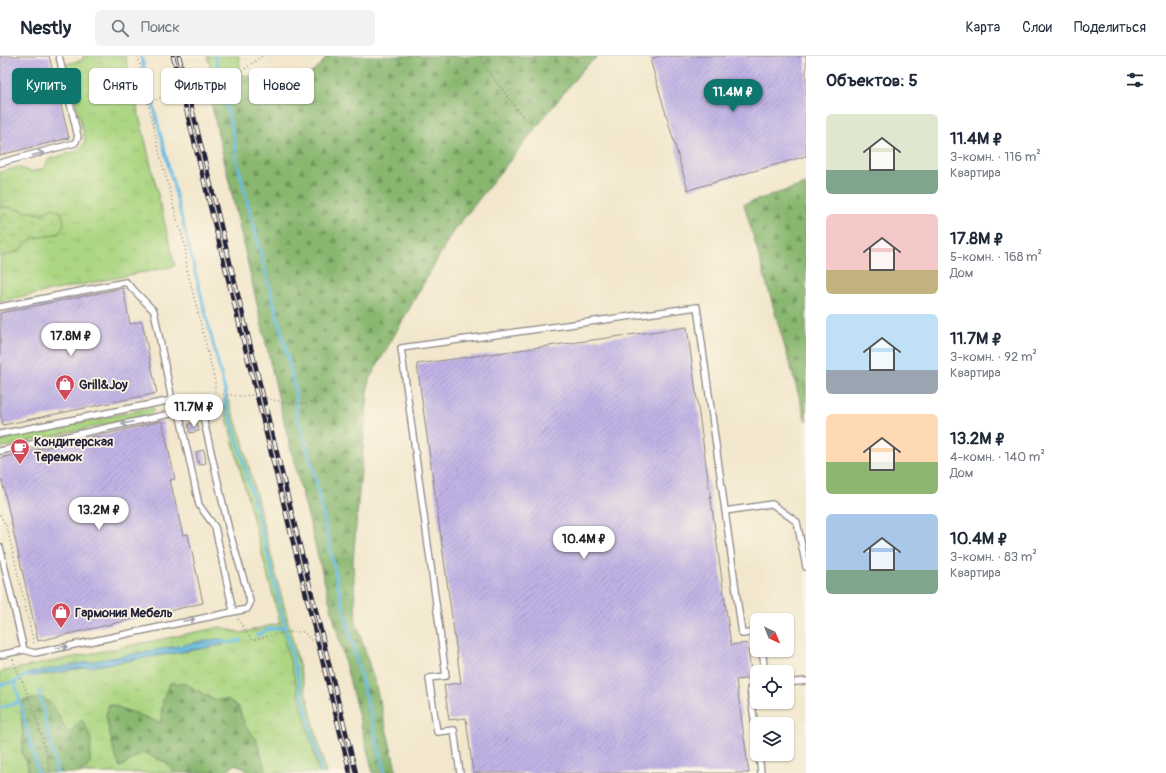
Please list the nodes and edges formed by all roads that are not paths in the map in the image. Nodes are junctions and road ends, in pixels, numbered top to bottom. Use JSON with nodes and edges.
{"nodes":[{"id":1,"x":59,"y":56,"type":"edge"},
{"id":2,"x":0,"y":163,"type":"edge"},
{"id":3,"x":0,"y":306,"type":"edge"},
{"id":4,"x":179,"y":412,"type":"junction"},
{"id":5,"x":0,"y":434,"type":"edge"},
{"id":6,"x":0,"y":451,"type":"edge"},
{"id":7,"x":725,"y":511,"type":"junction"},
{"id":8,"x":0,"y":547,"type":"edge"},
{"id":9,"x":806,"y":567,"type":"edge"},
{"id":10,"x":233,"y":611,"type":"junction"},
{"id":11,"x":750,"y":633,"type":"edge"},
{"id":12,"x":24,"y":650,"type":"junction"},
{"id":13,"x":0,"y":655,"type":"edge"},
{"id":14,"x":806,"y":681,"type":"edge"},
{"id":15,"x":794,"y":682,"type":"edge"},
{"id":16,"x":760,"y":761,"type":"edge"},
{"id":17,"x":460,"y":773,"type":"edge"},
{"id":18,"x":762,"y":773,"type":"edge"}],
"edges":[{"from":2,"to":1,"type":"lane","one_way":true},
{"from":3,"to":5,"type":"lane"},
{"from":4,"to":6,"type":"lane","one_way":true},
{"from":4,"to":10,"type":"lane"},
{"from":4,"to":10,"type":"lane"},
{"from":7,"to":9,"type":"lane"},
{"from":7,"to":11,"type":"lane"},
{"from":7,"to":17,"type":"lane"},
{"from":8,"to":12,"type":"lane"},
{"from":12,"to":10,"type":"lane","one_way":true},
{"from":12,"to":13,"type":"lane"},
{"from":14,"to":15,"type":"lane"},
{"from":16,"to":18,"type":"lane"}]}
